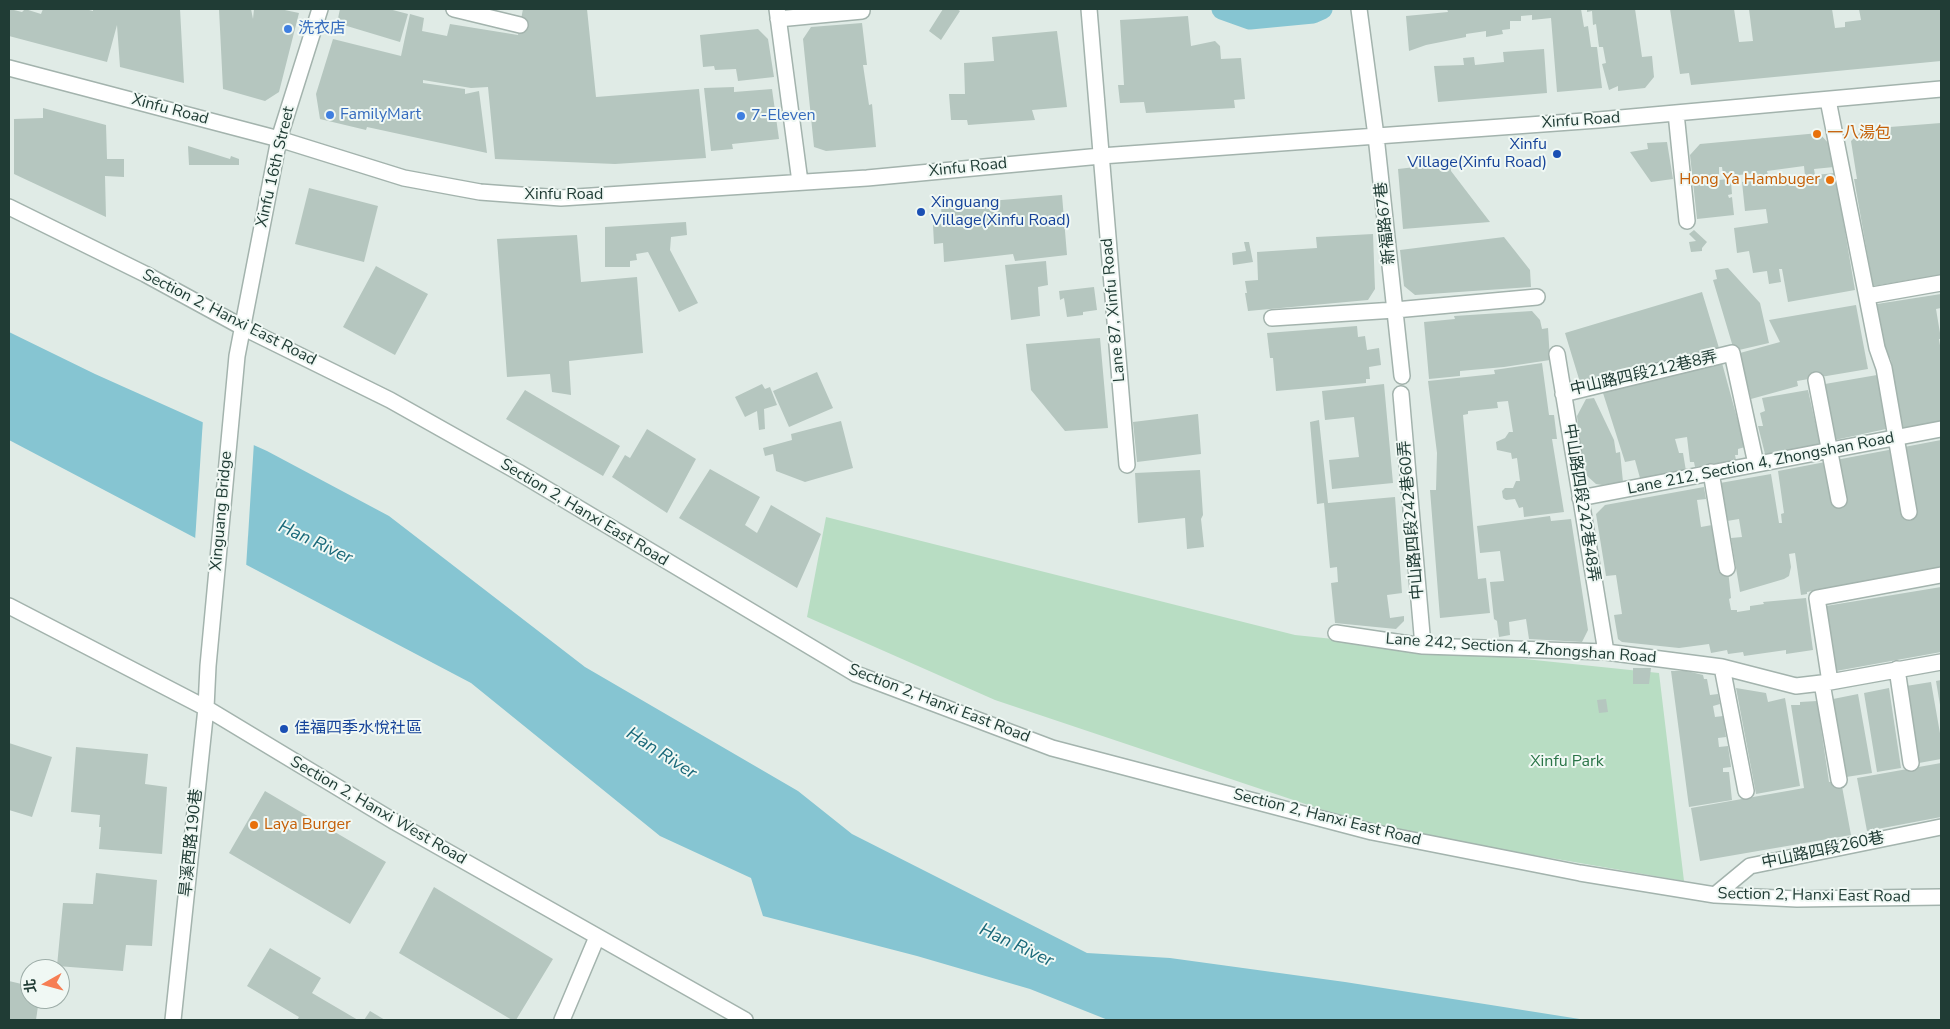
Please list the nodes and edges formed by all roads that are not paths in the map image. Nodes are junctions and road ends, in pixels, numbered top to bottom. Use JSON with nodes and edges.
{"nodes":[{"id":1,"x":320,"y":9,"type":"edge"},
{"id":2,"x":454,"y":9,"type":"edge"},
{"id":3,"x":1089,"y":9,"type":"edge"},
{"id":4,"x":1359,"y":9,"type":"edge"},
{"id":5,"x":862,"y":11,"type":"dead end"},
{"id":6,"x":777,"y":14,"type":"edge"},
{"id":7,"x":520,"y":25,"type":"dead end"},
{"id":8,"x":9,"y":68,"type":"edge"},
{"id":9,"x":1941,"y":89,"type":"edge"},
{"id":10,"x":1828,"y":100,"type":"junction"},
{"id":11,"x":1676,"y":113,"type":"junction"},
{"id":12,"x":1376,"y":136,"type":"junction"},
{"id":13,"x":279,"y":139,"type":"junction"},
{"id":14,"x":1101,"y":156,"type":"junction"},
{"id":15,"x":800,"y":182,"type":"junction"},
{"id":16,"x":9,"y":207,"type":"edge"},
{"id":17,"x":1687,"y":221,"type":"dead end"},
{"id":18,"x":1941,"y":283,"type":"edge"},
{"id":19,"x":1867,"y":296,"type":"junction"},
{"id":20,"x":1537,"y":297,"type":"dead end"},
{"id":21,"x":1395,"y":310,"type":"junction"},
{"id":22,"x":1272,"y":318,"type":"dead end"},
{"id":23,"x":244,"y":328,"type":"junction"},
{"id":24,"x":1557,"y":354,"type":"dead end"},
{"id":25,"x":237,"y":356,"type":"joint"},
{"id":26,"x":1402,"y":376,"type":"dead end"},
{"id":27,"x":1816,"y":380,"type":"dead end"},
{"id":28,"x":1401,"y":394,"type":"dead end"},
{"id":29,"x":1563,"y":394,"type":"junction"},
{"id":30,"x":1941,"y":429,"type":"edge"},
{"id":31,"x":1896,"y":438,"type":"junction"},
{"id":32,"x":1830,"y":450,"type":"junction"},
{"id":33,"x":1756,"y":464,"type":"junction"},
{"id":34,"x":1127,"y":465,"type":"dead end"},
{"id":35,"x":1711,"y":472,"type":"junction"},
{"id":36,"x":1580,"y":498,"type":"junction"},
{"id":37,"x":1839,"y":500,"type":"dead end"},
{"id":38,"x":1909,"y":512,"type":"dead end"},
{"id":39,"x":1727,"y":568,"type":"dead end"},
{"id":40,"x":1941,"y":575,"type":"edge"},
{"id":41,"x":9,"y":606,"type":"edge"},
{"id":42,"x":1336,"y":633,"type":"dead end"},
{"id":43,"x":1424,"y":646,"type":"junction"},
{"id":44,"x":1606,"y":652,"type":"junction"},
{"id":45,"x":1941,"y":662,"type":"edge"},
{"id":46,"x":208,"y":666,"type":"joint"},
{"id":47,"x":1722,"y":667,"type":"junction"},
{"id":48,"x":1897,"y":669,"type":"junction"},
{"id":49,"x":1826,"y":683,"type":"junction"},
{"id":50,"x":206,"y":708,"type":"junction"},
{"id":51,"x":1911,"y":764,"type":"dead end"},
{"id":52,"x":1840,"y":780,"type":"dead end"},
{"id":53,"x":1746,"y":792,"type":"dead end"},
{"id":54,"x":1941,"y":827,"type":"edge"},
{"id":55,"x":1715,"y":895,"type":"junction"},
{"id":56,"x":1941,"y":897,"type":"edge"},
{"id":57,"x":597,"y":937,"type":"junction"},
{"id":58,"x":174,"y":1020,"type":"edge"},
{"id":59,"x":562,"y":1020,"type":"edge"},
{"id":60,"x":745,"y":1020,"type":"edge"}],
"edges":[{"from":1,"to":13,"type":"street","name":"Xinfu 16th Street"},
{"from":2,"to":7,"type":"street"},
{"from":3,"to":14,"type":"street","name":"Lane 87, Xinfu Road"},
{"from":4,"to":12,"type":"street","name":"新福路67巷"},
{"from":5,"to":6,"type":"street"},
{"from":6,"to":15,"type":"street"},
{"from":8,"to":13,"type":"street","name":"Xinfu Road"},
{"from":9,"to":10,"type":"street","name":"Xinfu Road"},
{"from":10,"to":11,"type":"street","name":"Xinfu Road"},
{"from":10,"to":19,"type":"street"},
{"from":11,"to":12,"type":"street","name":"Xinfu Road"},
{"from":11,"to":17,"type":"street"},
{"from":12,"to":14,"type":"street","name":"Xinfu Road"},
{"from":12,"to":21,"type":"street","name":"新福路67巷"},
{"from":13,"to":15,"type":"street","name":"Xinfu Road"},
{"from":13,"to":23,"type":"street","name":"Xinfu 16th Street"},
{"from":14,"to":15,"type":"street","name":"Xinfu Road"},
{"from":14,"to":34,"type":"street","name":"Lane 87, Xinfu Road"},
{"from":16,"to":23,"type":"street","name":"Section 2, Hanxi East Road"},
{"from":18,"to":19,"type":"street"},
{"from":19,"to":31,"type":"street"},
{"from":20,"to":21,"type":"street"},
{"from":21,"to":22,"type":"street"},
{"from":21,"to":26,"type":"street","name":"新福路67巷"},
{"from":23,"to":25,"type":"street","name":"Xinfu 16th Street"},
{"from":23,"to":55,"type":"street","name":"Section 2, Hanxi East Road"},
{"from":24,"to":29,"type":"street","name":"中山路四段242巷48弄"},
{"from":25,"to":46,"type":"street","name":"Xinguang Bridge"},
{"from":27,"to":32,"type":"street"},
{"from":28,"to":43,"type":"street","name":"中山路四段242巷60弄"},
{"from":29,"to":33,"type":"street","name":"中山路四段212巷8弄"},
{"from":29,"to":36,"type":"street","name":"中山路四段242巷48弄"},
{"from":30,"to":31,"type":"street","name":"Lane 212, Section 4, Zhongshan Road"},
{"from":31,"to":32,"type":"street","name":"Lane 212, Section 4, Zhongshan Road"},
{"from":31,"to":38,"type":"street"},
{"from":32,"to":33,"type":"street","name":"Lane 212, Section 4, Zhongshan Road"},
{"from":32,"to":37,"type":"street"},
{"from":33,"to":35,"type":"street","name":"Lane 212, Section 4, Zhongshan Road"},
{"from":35,"to":36,"type":"street","name":"Lane 212, Section 4, Zhongshan Road"},
{"from":35,"to":39,"type":"street"},
{"from":36,"to":44,"type":"street","name":"中山路四段242巷48弄"},
{"from":40,"to":49,"type":"street"},
{"from":41,"to":50,"type":"street","name":"Section 2, Hanxi West Road"},
{"from":42,"to":43,"type":"street","name":"Lane 242, Section 4, Zhongshan Road"},
{"from":43,"to":44,"type":"street","name":"Lane 242, Section 4, Zhongshan Road"},
{"from":44,"to":47,"type":"street","name":"Lane 242, Section 4, Zhongshan Road"},
{"from":45,"to":48,"type":"street","name":"Lane 242, Section 4, Zhongshan Road"},
{"from":46,"to":50,"type":"street","name":"旱溪西路190巷"},
{"from":47,"to":49,"type":"street","name":"Lane 242, Section 4, Zhongshan Road"},
{"from":47,"to":53,"type":"street"},
{"from":48,"to":49,"type":"street","name":"Lane 242, Section 4, Zhongshan Road"},
{"from":48,"to":51,"type":"street"},
{"from":49,"to":52,"type":"street"},
{"from":50,"to":57,"type":"street","name":"Section 2, Hanxi West Road"},
{"from":50,"to":58,"type":"street","name":"旱溪西路190巷"},
{"from":54,"to":55,"type":"street","name":"中山路四段260巷"},
{"from":55,"to":56,"type":"street","name":"Section 2, Hanxi East Road"},
{"from":57,"to":59,"type":"street"},
{"from":57,"to":60,"type":"street","name":"Section 2, Hanxi West Road"}]}
